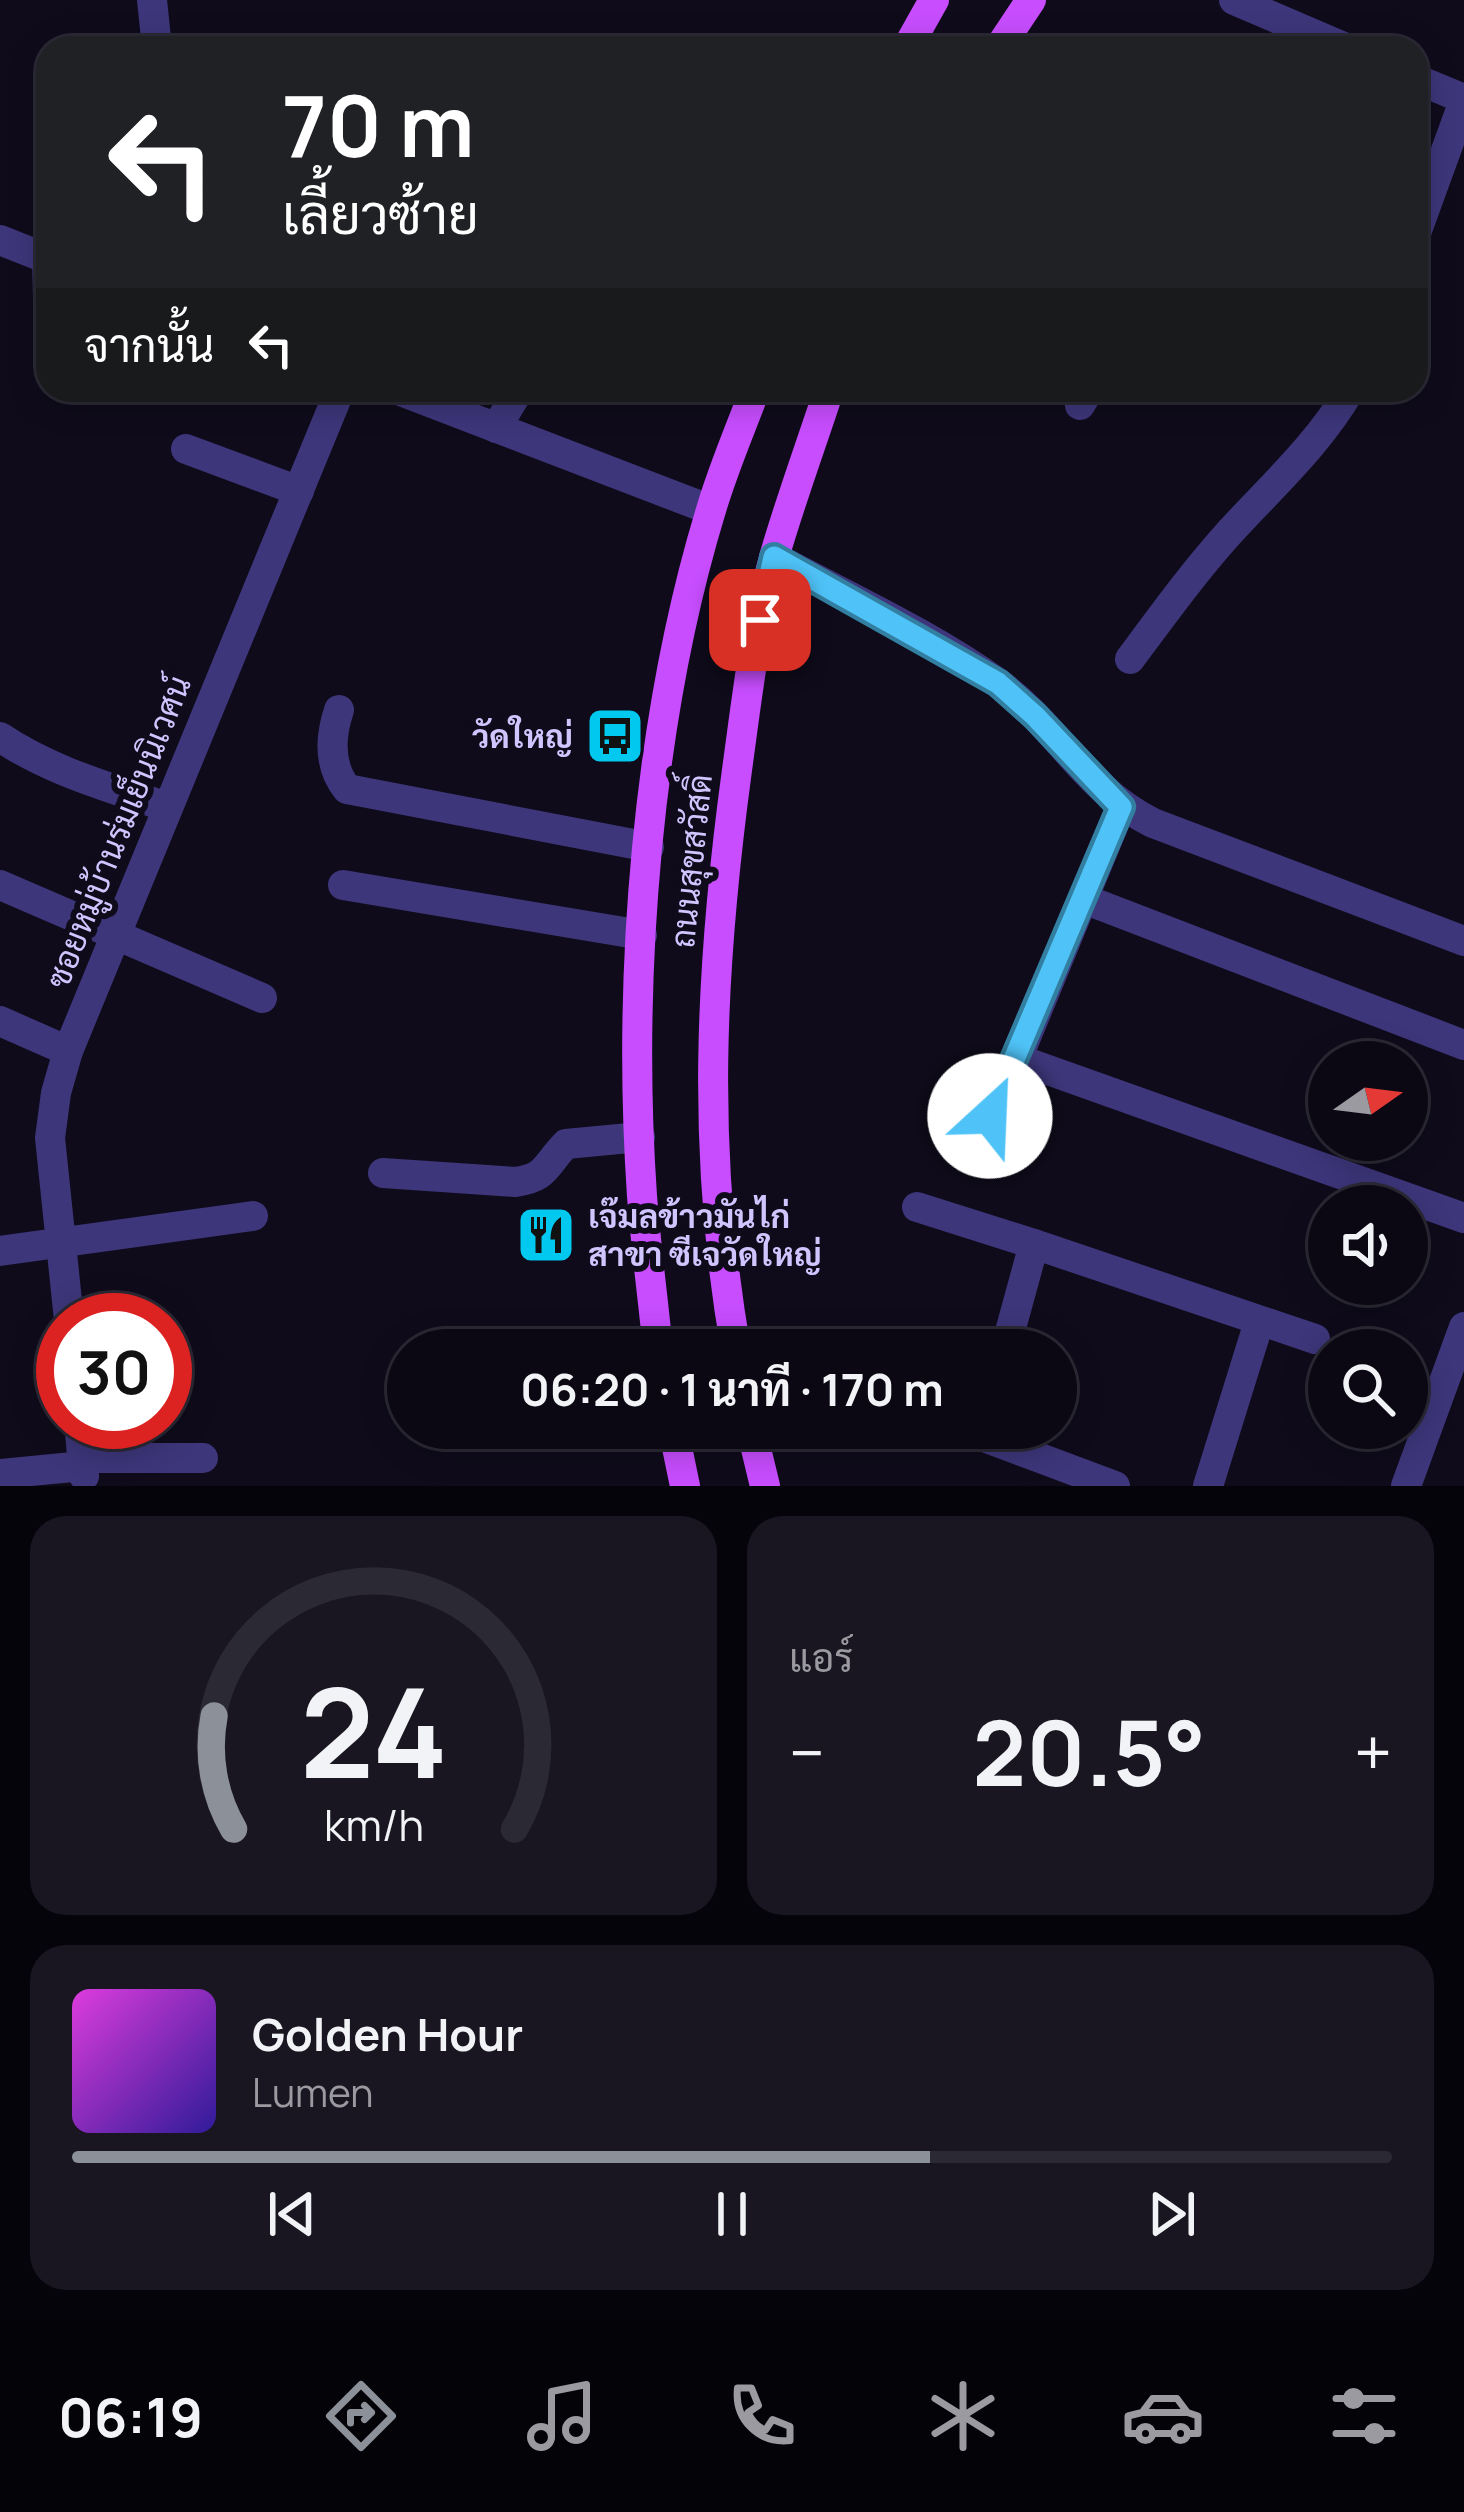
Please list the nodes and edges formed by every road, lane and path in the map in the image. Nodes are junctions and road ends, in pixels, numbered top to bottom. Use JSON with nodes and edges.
{"nodes":[{"id":1,"x":152,"y":0,"type":"edge"},
{"id":2,"x":934,"y":0,"type":"edge"},
{"id":3,"x":1031,"y":0,"type":"edge"},
{"id":4,"x":1234,"y":0,"type":"edge"},
{"id":5,"x":156,"y":36,"type":"edge"},
{"id":6,"x":914,"y":36,"type":"edge"},
{"id":7,"x":1007,"y":36,"type":"edge"},
{"id":8,"x":1289,"y":36,"type":"edge"},
{"id":9,"x":1428,"y":84,"type":"edge"},
{"id":10,"x":1464,"y":100,"type":"edge"},
{"id":11,"x":1428,"y":200,"type":"edge"},
{"id":12,"x":0,"y":240,"type":"edge"},
{"id":13,"x":36,"y":254,"type":"edge"},
{"id":14,"x":335,"y":402,"type":"edge"},
{"id":15,"x":429,"y":402,"type":"edge"},
{"id":16,"x":512,"y":402,"type":"edge"},
{"id":17,"x":751,"y":402,"type":"edge"},
{"id":18,"x":826,"y":402,"type":"edge"},
{"id":19,"x":1343,"y":402,"type":"edge"},
{"id":20,"x":496,"y":428,"type":"junction"},
{"id":21,"x":186,"y":449,"type":"dead end"},
{"id":22,"x":299,"y":491,"type":"junction"},
{"id":23,"x":711,"y":510,"type":"junction"},
{"id":24,"x":774,"y":557,"type":"junction"},
{"id":25,"x":1130,"y":659,"type":"dead end"},
{"id":26,"x":339,"y":710,"type":"dead end"},
{"id":27,"x":0,"y":737,"type":"edge"},
{"id":28,"x":167,"y":807,"type":"junction"},
{"id":29,"x":1121,"y":807,"type":"junction"},
{"id":30,"x":649,"y":847,"type":"junction"},
{"id":31,"x":0,"y":885,"type":"edge"},
{"id":32,"x":343,"y":885,"type":"dead end"},
{"id":33,"x":1084,"y":898,"type":"junction"},
{"id":34,"x":116,"y":934,"type":"junction"},
{"id":35,"x":642,"y":935,"type":"junction"},
{"id":36,"x":1464,"y":941,"type":"edge"},
{"id":37,"x":262,"y":998,"type":"dead end"},
{"id":38,"x":0,"y":1022,"type":"edge"},
{"id":39,"x":1464,"y":1045,"type":"edge"},
{"id":40,"x":68,"y":1051,"type":"junction"},
{"id":41,"x":1017,"y":1059,"type":"junction"},
{"id":42,"x":990,"y":1116,"type":"dead end"},
{"id":43,"x":640,"y":1137,"type":"junction"},
{"id":44,"x":383,"y":1173,"type":"dead end"},
{"id":45,"x":917,"y":1207,"type":"dead end"},
{"id":46,"x":254,"y":1216,"type":"dead end"},
{"id":47,"x":1464,"y":1218,"type":"edge"},
{"id":48,"x":61,"y":1241,"type":"junction"},
{"id":49,"x":1034,"y":1244,"type":"junction"},
{"id":50,"x":0,"y":1251,"type":"edge"},
{"id":51,"x":66,"y":1293,"type":"edge"},
{"id":52,"x":1258,"y":1322,"type":"junction"},
{"id":53,"x":1464,"y":1327,"type":"edge"},
{"id":54,"x":656,"y":1329,"type":"edge"},
{"id":55,"x":738,"y":1329,"type":"edge"},
{"id":56,"x":1011,"y":1329,"type":"edge"},
{"id":57,"x":1308,"y":1337,"type":"edge"},
{"id":58,"x":678,"y":1449,"type":"edge"},
{"id":59,"x":756,"y":1449,"type":"edge"},
{"id":60,"x":1019,"y":1449,"type":"edge"},
{"id":61,"x":203,"y":1458,"type":"dead end"},
{"id":62,"x":84,"y":1470,"type":"edge"},
{"id":63,"x":0,"y":1474,"type":"edge"},
{"id":64,"x":685,"y":1486,"type":"edge"},
{"id":65,"x":765,"y":1486,"type":"edge"},
{"id":66,"x":1115,"y":1486,"type":"edge"},
{"id":67,"x":1208,"y":1486,"type":"edge"},
{"id":68,"x":1406,"y":1486,"type":"edge"}],
"edges":[{"from":1,"to":5,"type":"street"},
{"from":2,"to":6,"type":"main road"},
{"from":3,"to":7,"type":"main road"},
{"from":4,"to":8,"type":"street"},
{"from":9,"to":10,"type":"street"},
{"from":10,"to":11,"type":"street"},
{"from":12,"to":13,"type":"street"},
{"from":14,"to":22,"type":"street","name":"ซอยหมู่บ้านร่มเย็นนิเวศน์"},
{"from":15,"to":20,"type":"street"},
{"from":16,"to":20,"type":"street"},
{"from":17,"to":23,"type":"main road","name":"ถนนสุขสวัสดิ์"},
{"from":18,"to":24,"type":"main road","name":"ถนนสุขสวัสดิ์"},
{"from":19,"to":25,"type":"street"},
{"from":20,"to":23,"type":"street"},
{"from":21,"to":22,"type":"street"},
{"from":22,"to":28,"type":"street","name":"ซอยหมู่บ้านร่มเย็นนิเวศน์"},
{"from":23,"to":30,"type":"main road","name":"ถนนสุขสวัสดิ์"},
{"from":24,"to":29,"type":"street"},
{"from":24,"to":55,"type":"main road","name":"ถนนสุขสวัสดิ์"},
{"from":26,"to":30,"type":"street"},
{"from":27,"to":28,"type":"street"},
{"from":28,"to":34,"type":"street","name":"ซอยหมู่บ้านร่มเย็นนิเวศน์"},
{"from":29,"to":33,"type":"street"},
{"from":29,"to":36,"type":"street"},
{"from":30,"to":35,"type":"main road","name":"ถนนสุขสวัสดิ์"},
{"from":31,"to":34,"type":"street"},
{"from":32,"to":35,"type":"street"},
{"from":33,"to":39,"type":"street"},
{"from":33,"to":41,"type":"street"},
{"from":34,"to":37,"type":"street"},
{"from":34,"to":40,"type":"street","name":"ซอยหมู่บ้านร่มเย็นนิเวศน์"},
{"from":35,"to":43,"type":"main road","name":"ถนนสุขสวัสดิ์"},
{"from":38,"to":40,"type":"street"},
{"from":40,"to":48,"type":"street","name":"ซอยหมู่บ้านร่มเย็นนิเวศน์"},
{"from":41,"to":42,"type":"street"},
{"from":41,"to":47,"type":"street"},
{"from":43,"to":44,"type":"street"},
{"from":43,"to":54,"type":"main road","name":"ถนนสุขสวัสดิ์"},
{"from":45,"to":49,"type":"street"},
{"from":46,"to":48,"type":"street"},
{"from":48,"to":50,"type":"street"},
{"from":48,"to":51,"type":"street","name":"ซอยหมู่บ้านร่มเย็นนิเวศน์"},
{"from":49,"to":52,"type":"street"},
{"from":49,"to":56,"type":"street"},
{"from":52,"to":57,"type":"street"},
{"from":52,"to":67,"type":"street"},
{"from":53,"to":68,"type":"street"},
{"from":58,"to":64,"type":"main road"},
{"from":59,"to":65,"type":"main road"},
{"from":60,"to":66,"type":"street"},
{"from":61,"to":62,"type":"street"},
{"from":62,"to":63,"type":"street"}]}
